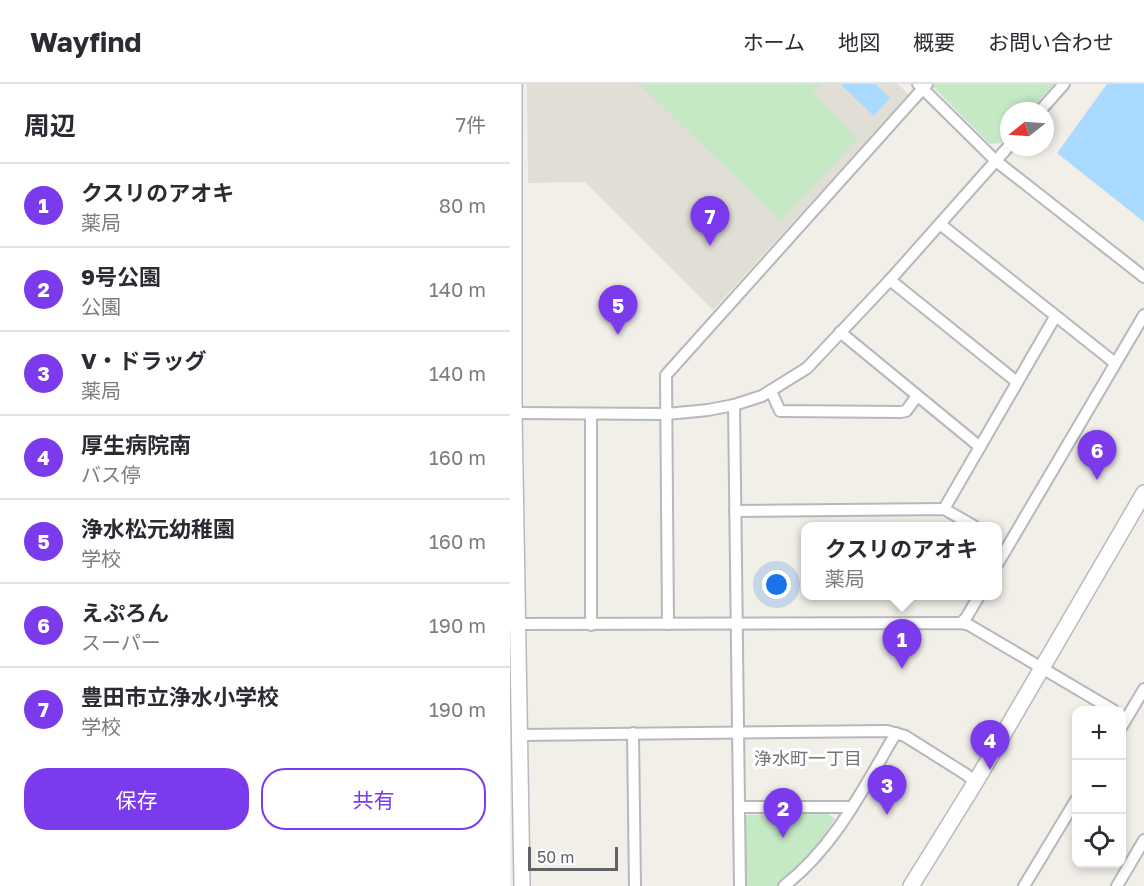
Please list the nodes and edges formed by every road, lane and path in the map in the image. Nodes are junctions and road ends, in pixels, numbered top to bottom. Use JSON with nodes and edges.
{"nodes":[{"id":1,"x":514,"y":84,"type":"edge"},
{"id":2,"x":1064,"y":84,"type":"edge"},
{"id":3,"x":922,"y":86,"type":"edge"},
{"id":4,"x":1048,"y":102,"type":"edge"},
{"id":5,"x":1000,"y":156,"type":"edge"},
{"id":6,"x":996,"y":161,"type":"junction"},
{"id":7,"x":512,"y":210,"type":"edge"},
{"id":8,"x":940,"y":224,"type":"junction"},
{"id":9,"x":1144,"y":277,"type":"edge"},
{"id":10,"x":890,"y":280,"type":"junction"},
{"id":11,"x":1144,"y":315,"type":"edge"},
{"id":12,"x":1055,"y":317,"type":"junction"},
{"id":13,"x":840,"y":332,"type":"junction"},
{"id":14,"x":1115,"y":363,"type":"junction"},
{"id":15,"x":1017,"y":382,"type":"junction"},
{"id":16,"x":771,"y":391,"type":"junction"},
{"id":17,"x":917,"y":396,"type":"junction"},
{"id":18,"x":734,"y":405,"type":"junction"},
{"id":19,"x":514,"y":413,"type":"junction"},
{"id":20,"x":591,"y":414,"type":"junction"},
{"id":21,"x":666,"y":414,"type":"junction"},
{"id":22,"x":980,"y":447,"type":"junction"},
{"id":23,"x":1144,"y":493,"type":"edge"},
{"id":24,"x":944,"y":509,"type":"junction"},
{"id":25,"x":735,"y":511,"type":"junction"},
{"id":26,"x":967,"y":522,"type":"edge"},
{"id":27,"x":1003,"y":544,"type":"edge"},
{"id":28,"x":977,"y":600,"type":"edge"},
{"id":29,"x":961,"y":623,"type":"junction"},
{"id":30,"x":514,"y":624,"type":"edge"},
{"id":31,"x":668,"y":624,"type":"junction"},
{"id":32,"x":736,"y":624,"type":"junction"},
{"id":33,"x":591,"y":625,"type":"junction"},
{"id":34,"x":1041,"y":669,"type":"junction"},
{"id":35,"x":1144,"y":689,"type":"edge"},
{"id":36,"x":1104,"y":706,"type":"edge"},
{"id":37,"x":1126,"y":716,"type":"edge"},
{"id":38,"x":738,"y":732,"type":"junction"},
{"id":39,"x":896,"y":733,"type":"junction"},
{"id":40,"x":633,"y":734,"type":"junction"},
{"id":41,"x":520,"y":735,"type":"junction"},
{"id":42,"x":975,"y":783,"type":"junction"},
{"id":43,"x":739,"y":807,"type":"junction"},
{"id":44,"x":852,"y":807,"type":"junction"},
{"id":45,"x":1072,"y":808,"type":"edge"},
{"id":46,"x":1144,"y":840,"type":"edge"},
{"id":47,"x":522,"y":886,"type":"edge"},
{"id":48,"x":634,"y":886,"type":"edge"},
{"id":49,"x":740,"y":886,"type":"edge"},
{"id":50,"x":784,"y":886,"type":"edge"},
{"id":51,"x":910,"y":886,"type":"edge"},
{"id":52,"x":1024,"y":886,"type":"edge"},
{"id":53,"x":1117,"y":886,"type":"edge"}],
"edges":[{"from":1,"to":7,"type":"street"},
{"from":2,"to":4,"type":"street"},
{"from":3,"to":6,"type":"street"},
{"from":3,"to":21,"type":"street"},
{"from":5,"to":6,"type":"street"},
{"from":6,"to":8,"type":"street"},
{"from":6,"to":9,"type":"street"},
{"from":7,"to":19,"type":"street"},
{"from":8,"to":10,"type":"street"},
{"from":8,"to":12,"type":"street"},
{"from":10,"to":13,"type":"street"},
{"from":10,"to":15,"type":"street"},
{"from":11,"to":14,"type":"street"},
{"from":12,"to":14,"type":"street"},
{"from":12,"to":15,"type":"street"},
{"from":13,"to":16,"type":"street"},
{"from":13,"to":17,"type":"street"},
{"from":14,"to":27,"type":"street"},
{"from":15,"to":22,"type":"street"},
{"from":16,"to":17,"type":"street"},
{"from":16,"to":18,"type":"street"},
{"from":17,"to":22,"type":"street"},
{"from":18,"to":21,"type":"street"},
{"from":18,"to":25,"type":"street"},
{"from":19,"to":20,"type":"street"},
{"from":19,"to":30,"type":"street"},
{"from":20,"to":21,"type":"street"},
{"from":20,"to":33,"type":"street"},
{"from":21,"to":31,"type":"street"},
{"from":22,"to":24,"type":"street"},
{"from":23,"to":34,"type":"street"},
{"from":24,"to":25,"type":"street"},
{"from":24,"to":26,"type":"street"},
{"from":25,"to":32,"type":"street"},
{"from":28,"to":29,"type":"street"},
{"from":29,"to":32,"type":"street"},
{"from":29,"to":34,"type":"street"},
{"from":30,"to":33,"type":"street"},
{"from":30,"to":41,"type":"street"},
{"from":31,"to":32,"type":"street"},
{"from":31,"to":33,"type":"street"},
{"from":32,"to":38,"type":"street"},
{"from":34,"to":36,"type":"street"},
{"from":34,"to":42,"type":"street"},
{"from":35,"to":37,"type":"street"},
{"from":38,"to":39,"type":"street"},
{"from":38,"to":40,"type":"street"},
{"from":38,"to":43,"type":"street"},
{"from":39,"to":42,"type":"street"},
{"from":39,"to":44,"type":"street"},
{"from":40,"to":41,"type":"street"},
{"from":40,"to":48,"type":"street"},
{"from":41,"to":47,"type":"street"},
{"from":42,"to":51,"type":"street"},
{"from":43,"to":44,"type":"street"},
{"from":43,"to":49,"type":"street"},
{"from":44,"to":50,"type":"street"},
{"from":45,"to":52,"type":"street"},
{"from":46,"to":53,"type":"street"}]}
